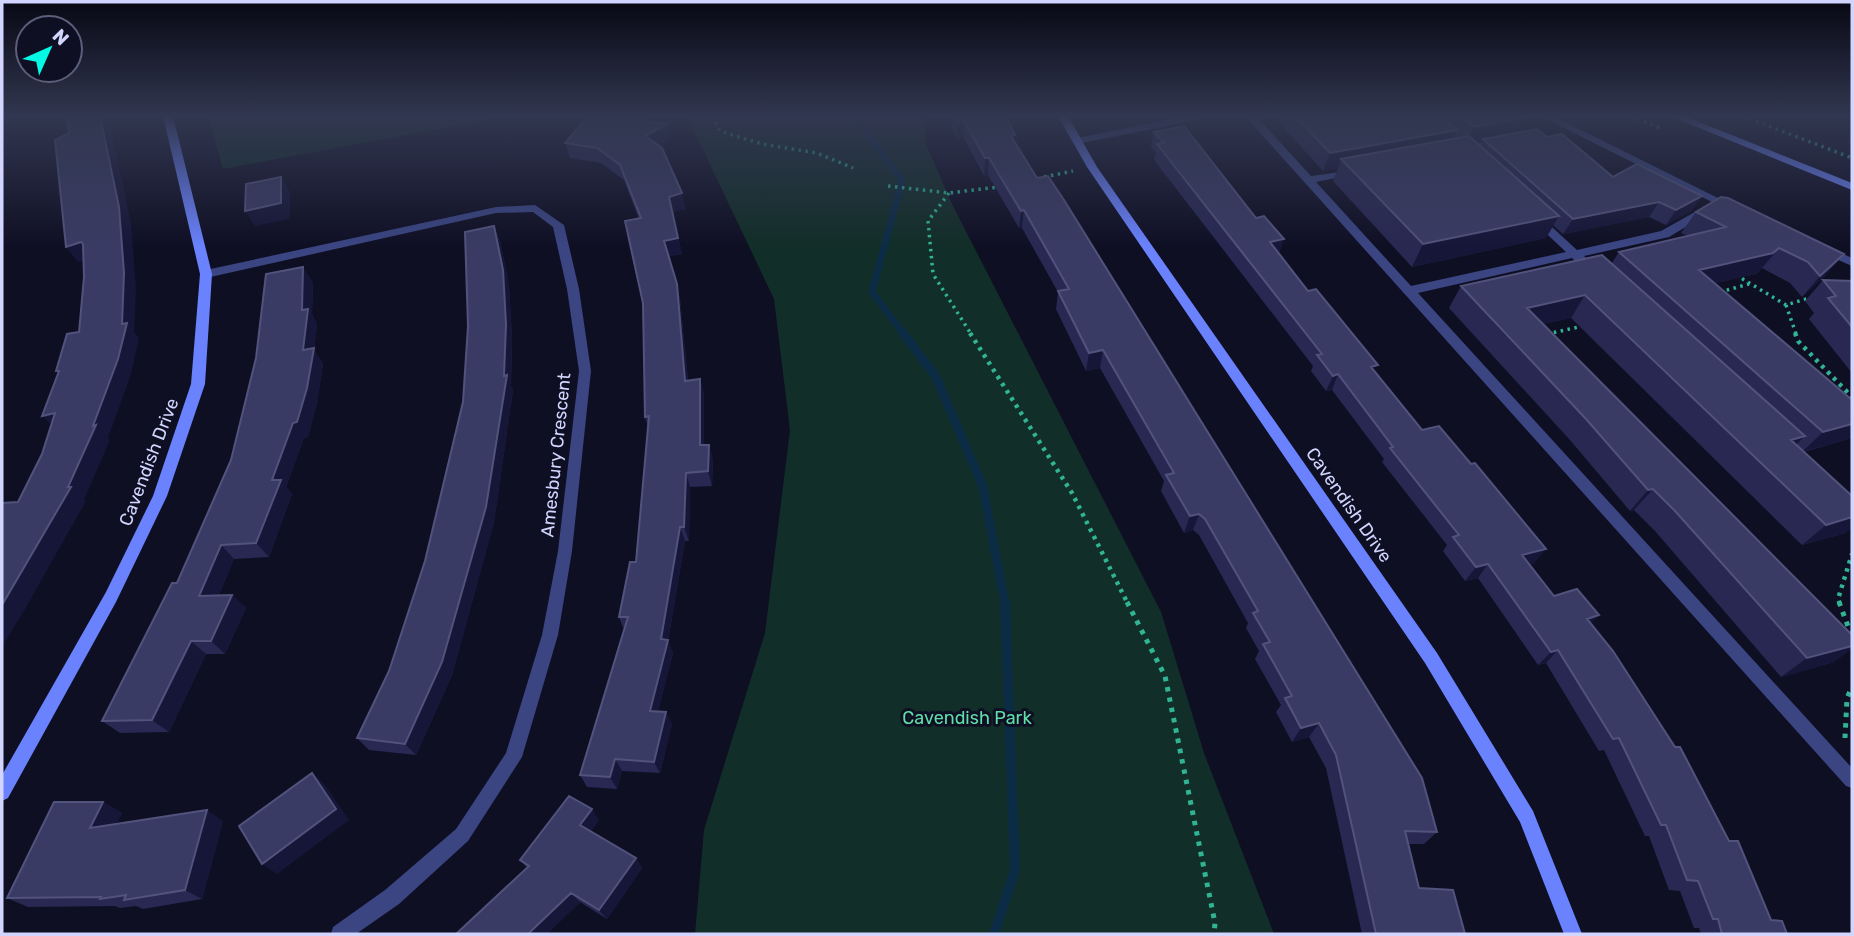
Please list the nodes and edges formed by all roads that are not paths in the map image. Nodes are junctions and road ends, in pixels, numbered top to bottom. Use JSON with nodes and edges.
{"nodes":[{"id":1,"x":179,"y":160,"type":"edge"},
{"id":2,"x":1088,"y":160,"type":"edge"},
{"id":3,"x":1290,"y":160,"type":"edge"},
{"id":4,"x":1633,"y":160,"type":"edge"},
{"id":5,"x":1784,"y":160,"type":"edge"},
{"id":6,"x":1359,"y":170,"type":"edge"},
{"id":7,"x":1308,"y":180,"type":"junction"},
{"id":8,"x":1852,"y":187,"type":"edge"},
{"id":9,"x":1720,"y":202,"type":"junction"},
{"id":10,"x":1526,"y":209,"type":"edge"},
{"id":11,"x":1744,"y":213,"type":"edge"},
{"id":12,"x":1816,"y":245,"type":"edge"},
{"id":13,"x":1576,"y":254,"type":"junction"},
{"id":14,"x":1852,"y":262,"type":"edge"},
{"id":15,"x":206,"y":274,"type":"junction"},
{"id":16,"x":1603,"y":279,"type":"edge"},
{"id":17,"x":1408,"y":291,"type":"junction"},
{"id":18,"x":1850,"y":779,"type":"edge"},
{"id":19,"x":2,"y":792,"type":"edge"},
{"id":20,"x":340,"y":934,"type":"edge"},
{"id":21,"x":1573,"y":934,"type":"edge"}],
"edges":[{"from":1,"to":15,"type":"street","name":"Cavendish Drive"},
{"from":2,"to":21,"type":"street","name":"Cavendish Drive"},
{"from":3,"to":7,"type":"street"},
{"from":4,"to":9,"type":"street"},
{"from":5,"to":8,"type":"street"},
{"from":6,"to":7,"type":"street"},
{"from":7,"to":17,"type":"street"},
{"from":9,"to":11,"type":"street"},
{"from":9,"to":13,"type":"street"},
{"from":10,"to":13,"type":"street"},
{"from":12,"to":14,"type":"street"},
{"from":13,"to":16,"type":"street"},
{"from":13,"to":17,"type":"street"},
{"from":15,"to":19,"type":"street","name":"Cavendish Drive"},
{"from":15,"to":20,"type":"street","name":"Amesbury Crescent"},
{"from":17,"to":18,"type":"street"}]}
